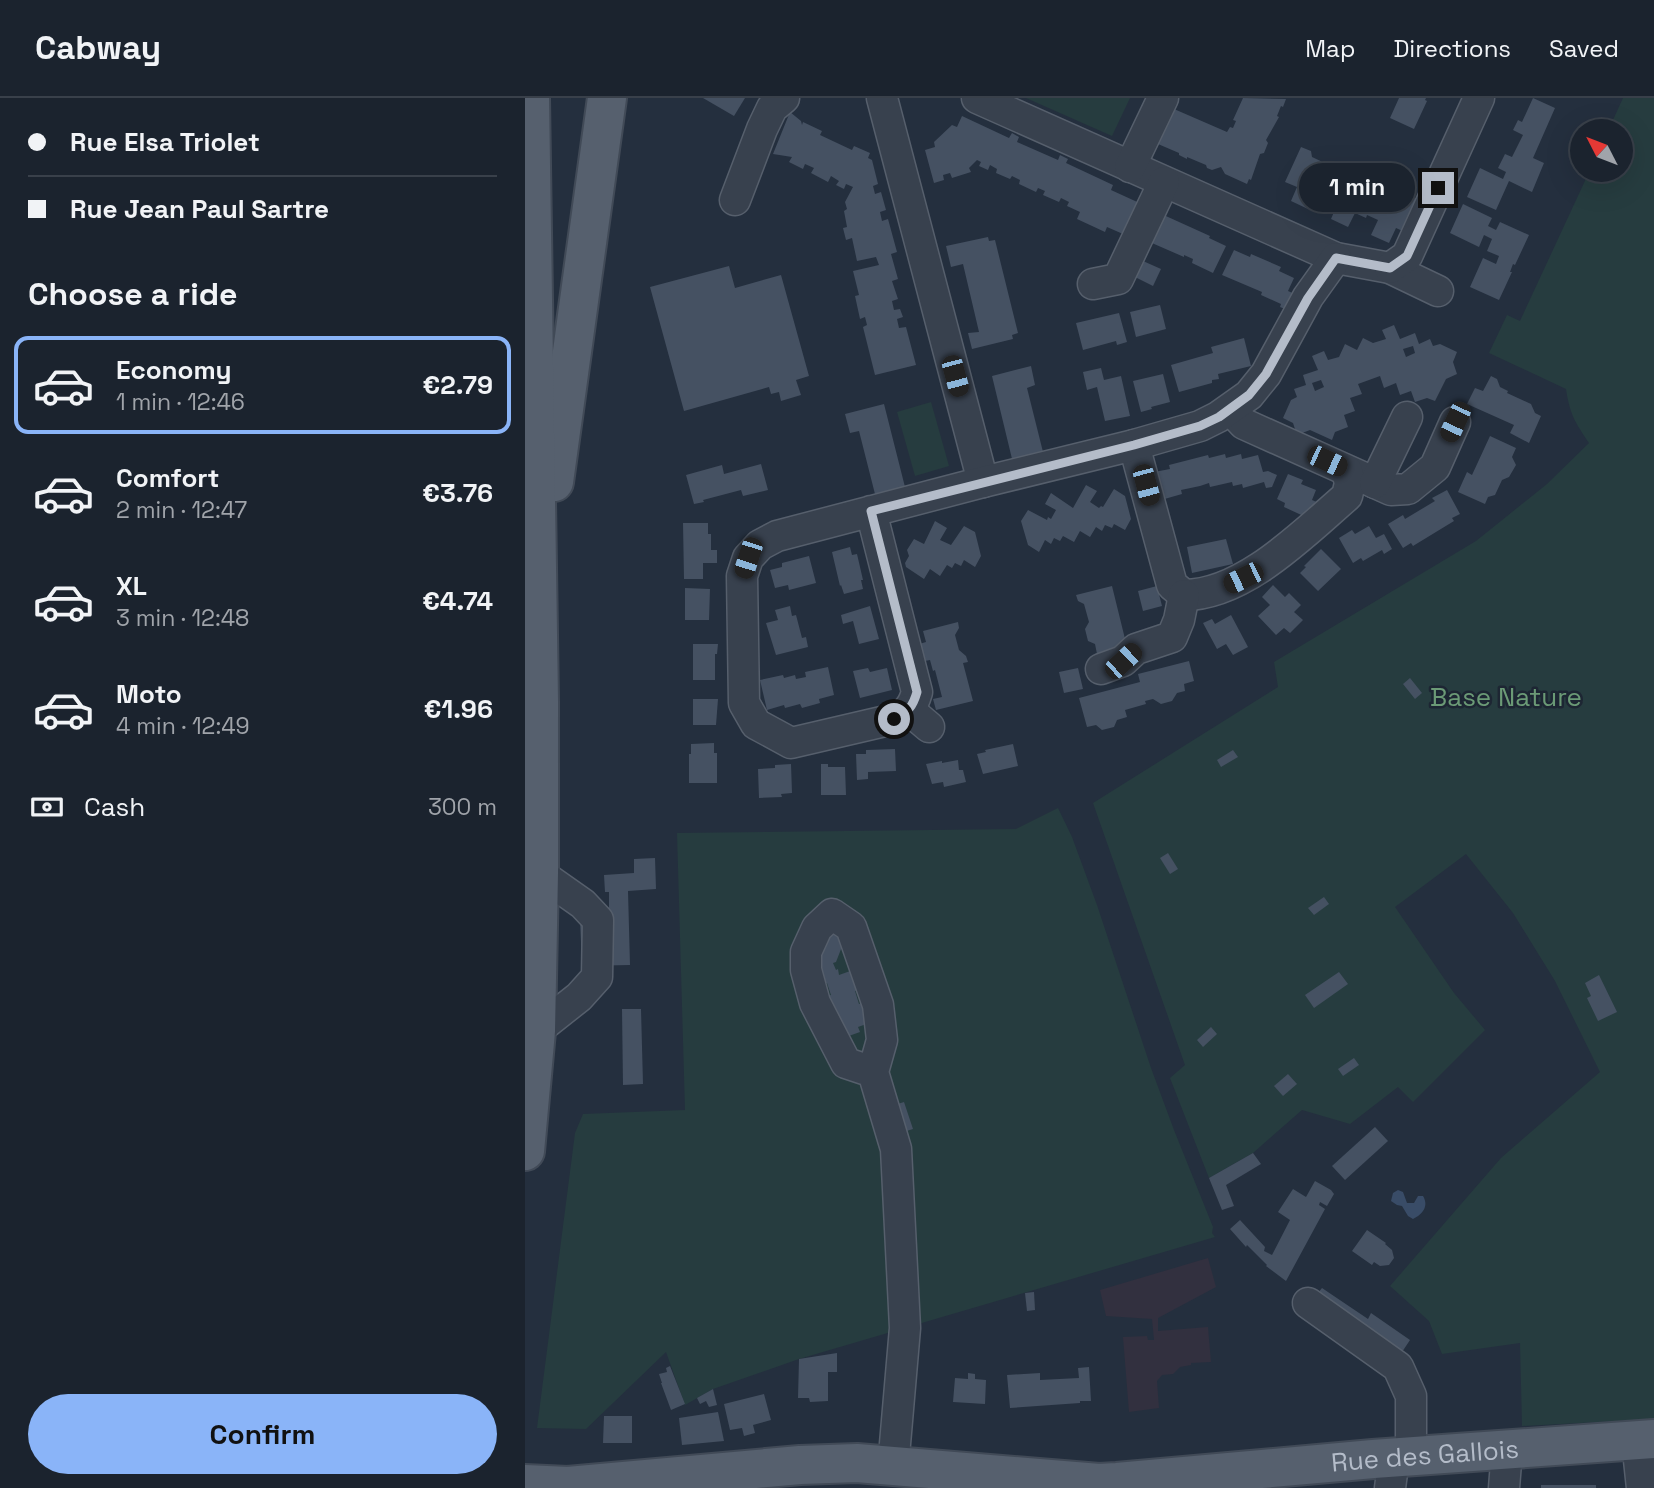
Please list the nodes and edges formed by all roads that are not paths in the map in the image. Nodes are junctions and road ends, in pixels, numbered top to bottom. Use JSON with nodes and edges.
{"nodes":[{"id":1,"x":530,"y":98,"type":"edge"},
{"id":2,"x":607,"y":98,"type":"edge"},
{"id":3,"x":784,"y":98,"type":"edge"},
{"id":4,"x":882,"y":98,"type":"edge"},
{"id":5,"x":977,"y":98,"type":"edge"},
{"id":6,"x":1163,"y":98,"type":"edge"},
{"id":7,"x":1479,"y":98,"type":"edge"},
{"id":8,"x":1130,"y":167,"type":"junction"},
{"id":9,"x":1164,"y":182,"type":"junction"},
{"id":10,"x":735,"y":200,"type":"dead end"},
{"id":11,"x":1336,"y":258,"type":"junction"},
{"id":12,"x":1390,"y":268,"type":"junction"},
{"id":13,"x":1093,"y":284,"type":"dead end"},
{"id":14,"x":1438,"y":291,"type":"dead end"},
{"id":15,"x":1231,"y":410,"type":"junction"},
{"id":16,"x":1407,"y":418,"type":"dead end"},
{"id":17,"x":1455,"y":422,"type":"dead end"},
{"id":18,"x":1134,"y":445,"type":"junction"},
{"id":19,"x":1347,"y":471,"type":"junction"},
{"id":20,"x":983,"y":482,"type":"junction"},
{"id":21,"x":1375,"y":483,"type":"junction"},
{"id":22,"x":871,"y":511,"type":"junction"},
{"id":23,"x":1184,"y":596,"type":"junction"},
{"id":24,"x":537,"y":606,"type":"junction"},
{"id":25,"x":1101,"y":669,"type":"dead end"},
{"id":26,"x":539,"y":873,"type":"junction"},
{"id":27,"x":536,"y":1031,"type":"junction"},
{"id":28,"x":873,"y":1072,"type":"dead end"},
{"id":29,"x":525,"y":1151,"type":"edge"},
{"id":30,"x":1308,"y":1303,"type":"dead end"},
{"id":31,"x":1646,"y":1440,"type":"edge"},
{"id":32,"x":1507,"y":1450,"type":"junction"},
{"id":33,"x":1398,"y":1467,"type":"edge"},
{"id":34,"x":911,"y":1475,"type":"edge"},
{"id":35,"x":525,"y":1484,"type":"edge"},
{"id":36,"x":640,"y":1484,"type":"edge"},
{"id":37,"x":1100,"y":1485,"type":"edge"},
{"id":38,"x":1504,"y":1488,"type":"edge"},
{"id":39,"x":1641,"y":1488,"type":"edge"}],
"edges":[{"from":1,"to":24,"type":"main road"},
{"from":2,"to":24,"type":"main road"},
{"from":3,"to":10,"type":"street"},
{"from":4,"to":20,"type":"street"},
{"from":5,"to":8,"type":"street"},
{"from":6,"to":8,"type":"street"},
{"from":7,"to":12,"type":"street"},
{"from":8,"to":9,"type":"street"},
{"from":9,"to":11,"type":"street"},
{"from":9,"to":13,"type":"street"},
{"from":11,"to":12,"type":"street"},
{"from":11,"to":15,"type":"street"},
{"from":12,"to":14,"type":"street"},
{"from":15,"to":18,"type":"street"},
{"from":15,"to":19,"type":"street"},
{"from":16,"to":21,"type":"street"},
{"from":17,"to":21,"type":"street"},
{"from":18,"to":20,"type":"street"},
{"from":18,"to":23,"type":"street"},
{"from":19,"to":21,"type":"street"},
{"from":19,"to":23,"type":"street"},
{"from":20,"to":22,"type":"street"},
{"from":22,"to":22,"type":"street"},
{"from":23,"to":25,"type":"street"},
{"from":24,"to":26,"type":"main road"},
{"from":26,"to":27,"type":"main road"},
{"from":26,"to":27,"type":"street"},
{"from":27,"to":29,"type":"main road"},
{"from":28,"to":34,"type":"street"},
{"from":30,"to":33,"type":"street"},
{"from":31,"to":32,"type":"main road","name":"Rue des Gallois"},
{"from":31,"to":39,"type":"street"},
{"from":32,"to":33,"type":"main road","name":"Rue des Gallois"},
{"from":32,"to":38,"type":"street"},
{"from":33,"to":37,"type":"main road","name":"Rue des Gallois"},
{"from":34,"to":36,"type":"main road","name":"Rue des Gallois"},
{"from":34,"to":37,"type":"main road","name":"Rue des Gallois"},
{"from":35,"to":36,"type":"main road","name":"Rue des Gallois"}]}
